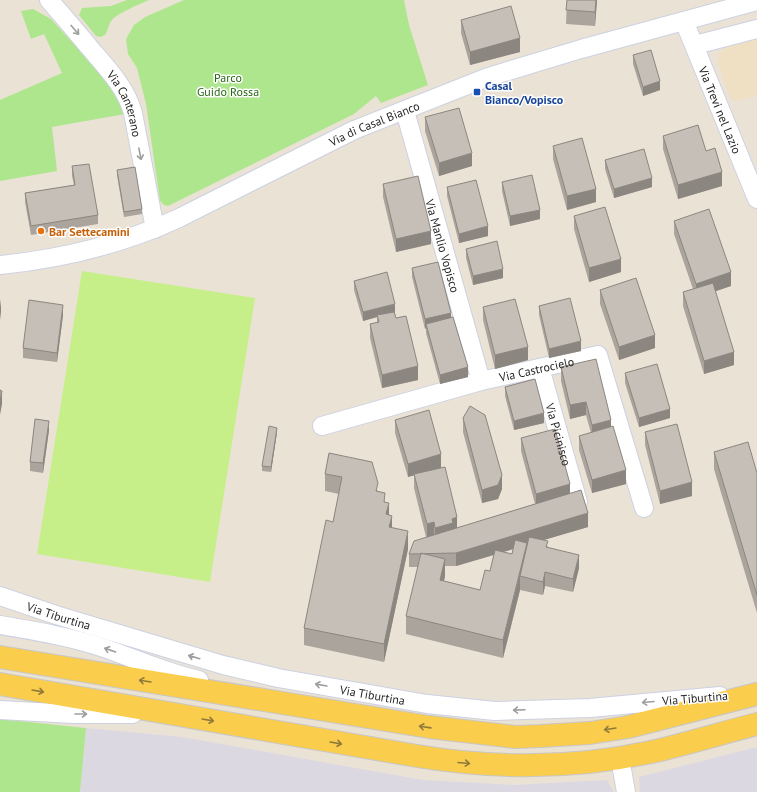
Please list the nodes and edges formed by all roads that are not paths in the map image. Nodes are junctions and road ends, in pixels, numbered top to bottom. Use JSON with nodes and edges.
{"nodes":[{"id":1,"x":49,"y":0,"type":"edge"},
{"id":2,"x":757,"y":1,"type":"edge"},
{"id":3,"x":684,"y":20,"type":"junction"},
{"id":4,"x":757,"y":29,"type":"edge"},
{"id":5,"x":694,"y":44,"type":"junction"},
{"id":6,"x":405,"y":111,"type":"junction"},
{"id":7,"x":757,"y":199,"type":"edge"},
{"id":8,"x":155,"y":229,"type":"junction"},
{"id":9,"x":0,"y":265,"type":"edge"},
{"id":10,"x":540,"y":368,"type":"junction"},
{"id":11,"x":481,"y":381,"type":"junction"},
{"id":12,"x":322,"y":426,"type":"dead end"},
{"id":13,"x":578,"y":502,"type":"edge"},
{"id":14,"x":644,"y":508,"type":"dead end"},
{"id":15,"x":0,"y":596,"type":"edge"},
{"id":16,"x":0,"y":625,"type":"edge"},
{"id":17,"x":0,"y":658,"type":"edge"},
{"id":18,"x":0,"y":684,"type":"edge"},
{"id":19,"x":757,"y":693,"type":"edge"},
{"id":20,"x":0,"y":710,"type":"edge"},
{"id":21,"x":336,"y":713,"type":"junction"},
{"id":22,"x":176,"y":714,"type":"junction"},
{"id":23,"x":757,"y":724,"type":"edge"},
{"id":24,"x":620,"y":758,"type":"junction"},
{"id":25,"x":626,"y":792,"type":"edge"}],
"edges":[{"from":1,"to":8,"type":"street","name":"Via Canterano","one_way":true},
{"from":2,"to":3,"type":"street","name":"Via di Casal Bianco"},
{"from":3,"to":5,"type":"street","name":"Via Trevi nel Lazio"},
{"from":3,"to":6,"type":"street","name":"Via di Casal Bianco"},
{"from":4,"to":5,"type":"street"},
{"from":5,"to":7,"type":"street","name":"Via Trevi nel Lazio"},
{"from":6,"to":8,"type":"street","name":"Via di Casal Bianco"},
{"from":6,"to":11,"type":"street","name":"Via Manlio Vopisco"},
{"from":8,"to":9,"type":"street","name":"Via di Casal Bianco"},
{"from":10,"to":11,"type":"street","name":"Via Castrocielo"},
{"from":10,"to":13,"type":"street","name":"Via Picinisco"},
{"from":10,"to":14,"type":"street","name":"Via Castrocielo"},
{"from":11,"to":12,"type":"street","name":"Via Castrocielo"},
{"from":19,"to":15,"type":"street","name":"Via Tiburtina","one_way":true},
{"from":21,"to":16,"type":"street","name":"Via Tiburtina","one_way":true},
{"from":21,"to":17,"type":"main road","name":"Via Tiburtina","one_way":true},
{"from":18,"to":22,"type":"main road","one_way":true},
{"from":19,"to":21,"type":"main road","name":"Via Tiburtina","one_way":true},
{"from":20,"to":22,"type":"street","one_way":true},
{"from":22,"to":24,"type":"main road","one_way":true},
{"from":23,"to":24,"type":"main road"},
{"from":24,"to":25,"type":"street"}]}
